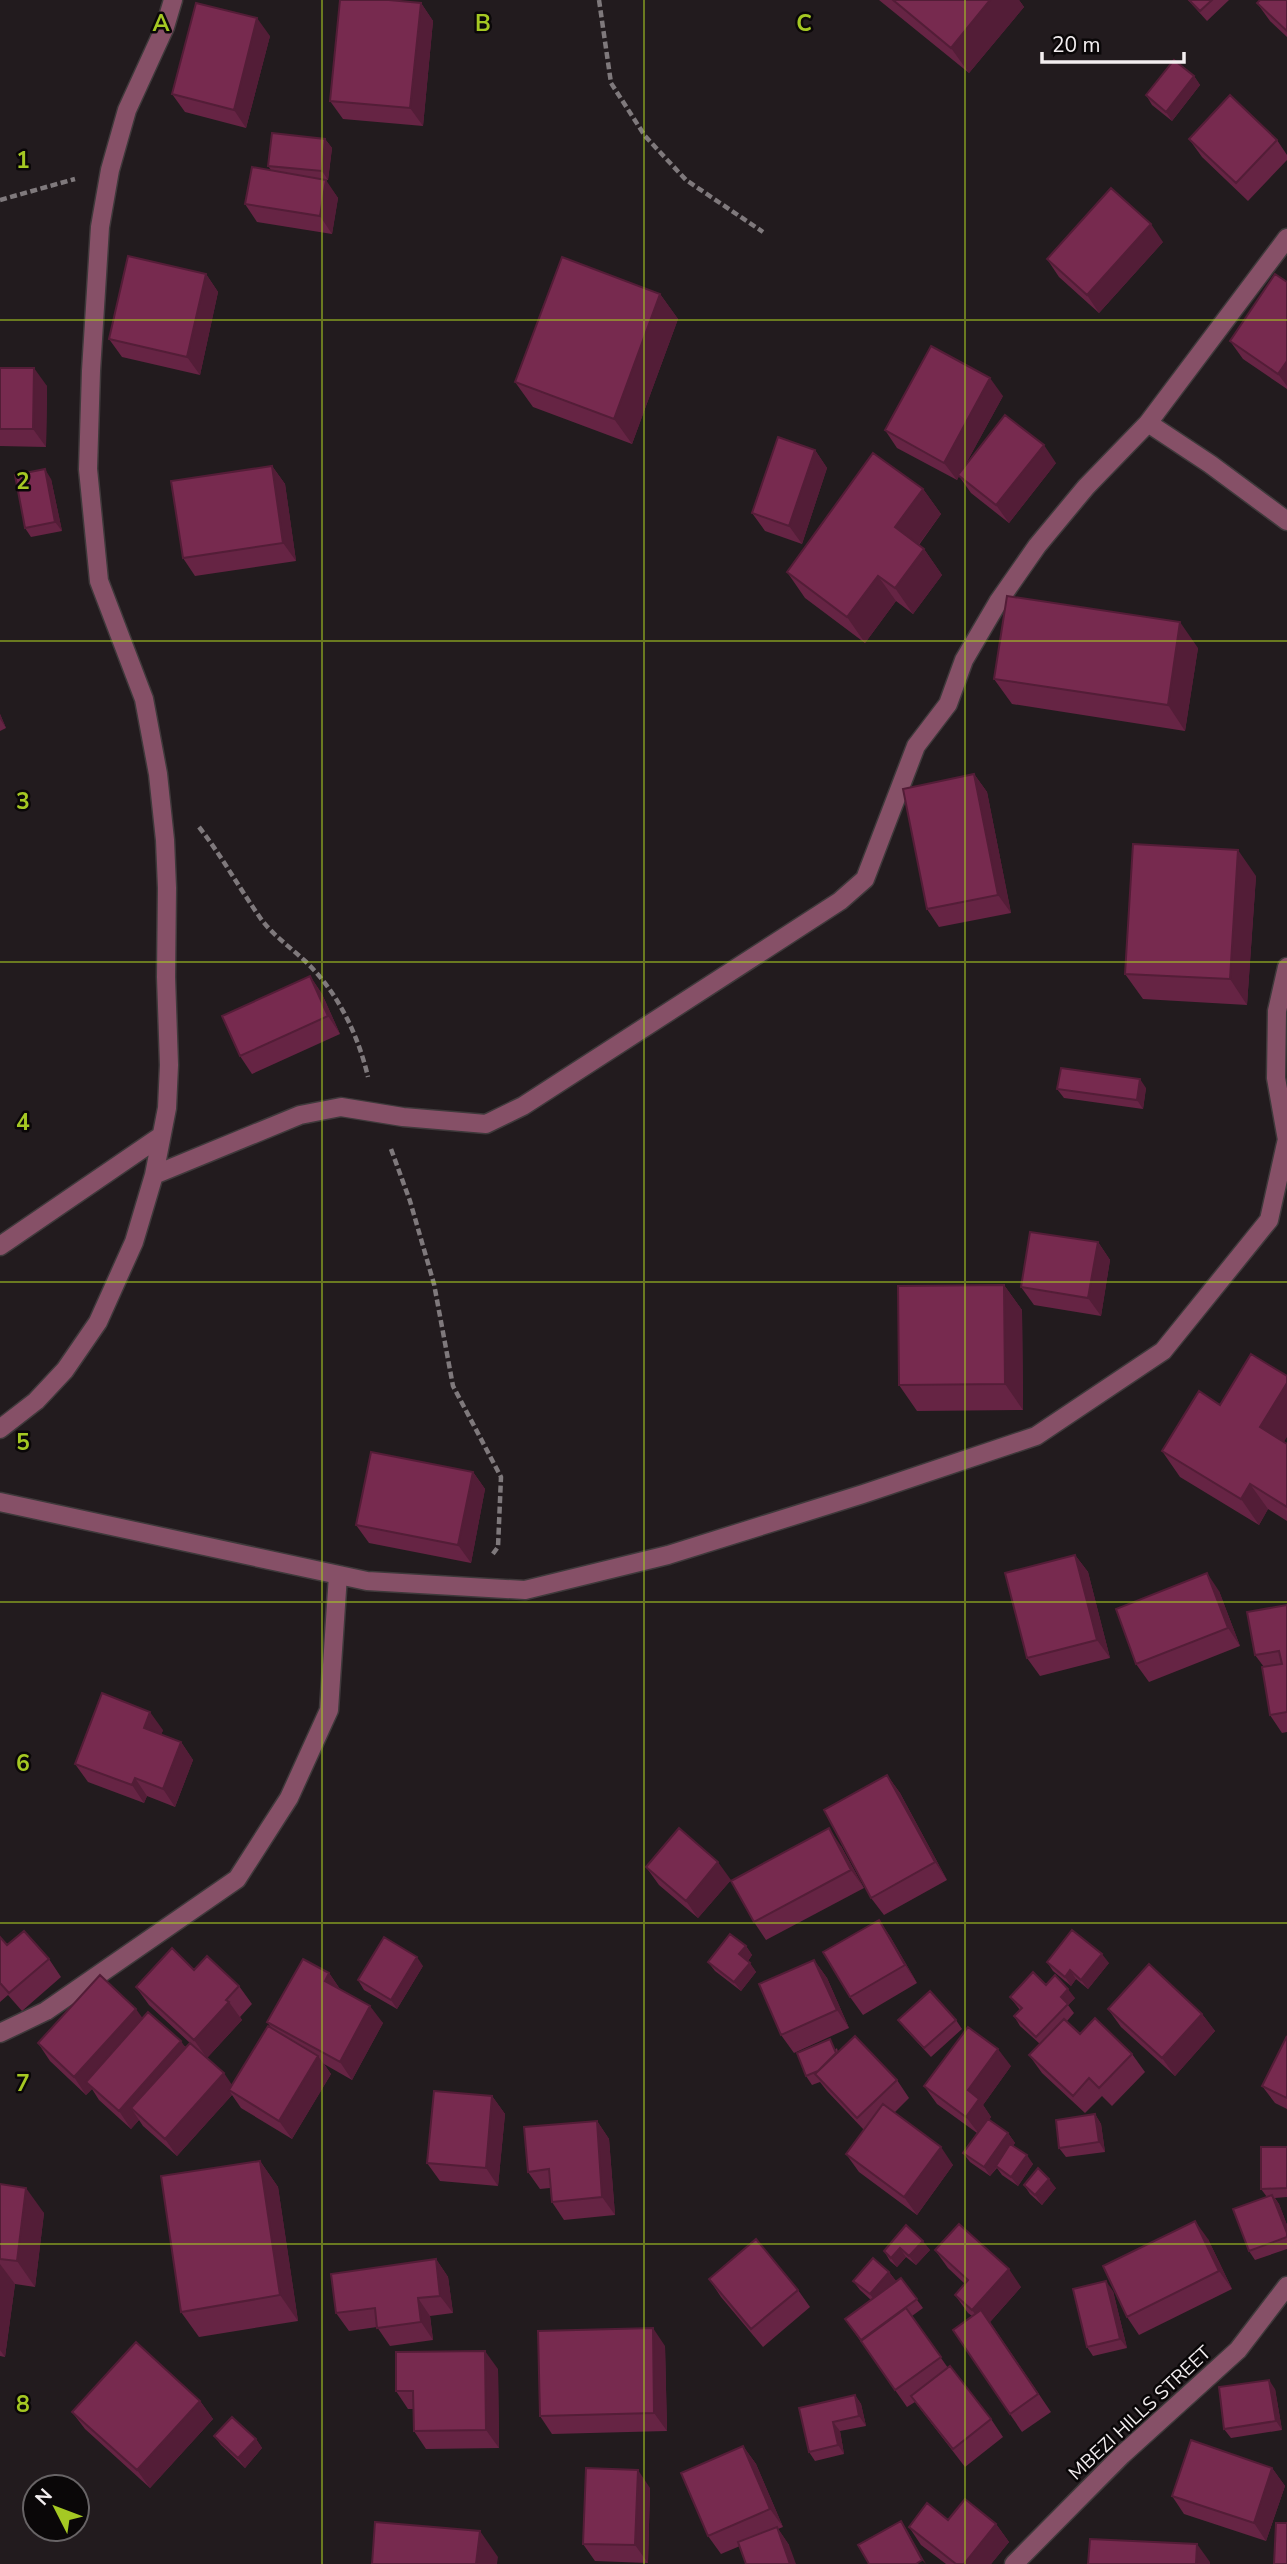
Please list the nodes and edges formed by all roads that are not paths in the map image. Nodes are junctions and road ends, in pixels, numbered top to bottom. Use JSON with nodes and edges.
{"nodes":[{"id":1,"x":173,"y":0,"type":"edge"},
{"id":2,"x":1287,"y":238,"type":"edge"},
{"id":3,"x":1148,"y":424,"type":"junction"},
{"id":4,"x":1287,"y":521,"type":"edge"},
{"id":5,"x":1287,"y":967,"type":"edge"},
{"id":6,"x":161,"y":1136,"type":"junction"},
{"id":7,"x":1287,"y":1139,"type":"edge"},
{"id":8,"x":154,"y":1175,"type":"junction"},
{"id":9,"x":0,"y":1245,"type":"edge"},
{"id":10,"x":0,"y":1429,"type":"edge"},
{"id":11,"x":0,"y":1502,"type":"edge"},
{"id":12,"x":338,"y":1575,"type":"junction"},
{"id":13,"x":0,"y":2033,"type":"edge"},
{"id":14,"x":1287,"y":2286,"type":"edge"},
{"id":15,"x":1014,"y":2564,"type":"edge"}],
"edges":[{"from":1,"to":6,"type":"street"},
{"from":2,"to":3,"type":"street"},
{"from":3,"to":4,"type":"street"},
{"from":3,"to":8,"type":"street"},
{"from":5,"to":7,"type":"street"},
{"from":6,"to":8,"type":"street"},
{"from":6,"to":9,"type":"street"},
{"from":7,"to":12,"type":"street"},
{"from":8,"to":10,"type":"street"},
{"from":11,"to":12,"type":"street"},
{"from":12,"to":13,"type":"street"},
{"from":14,"to":15,"type":"street","name":"MBEZI HILLS STREET"}]}
